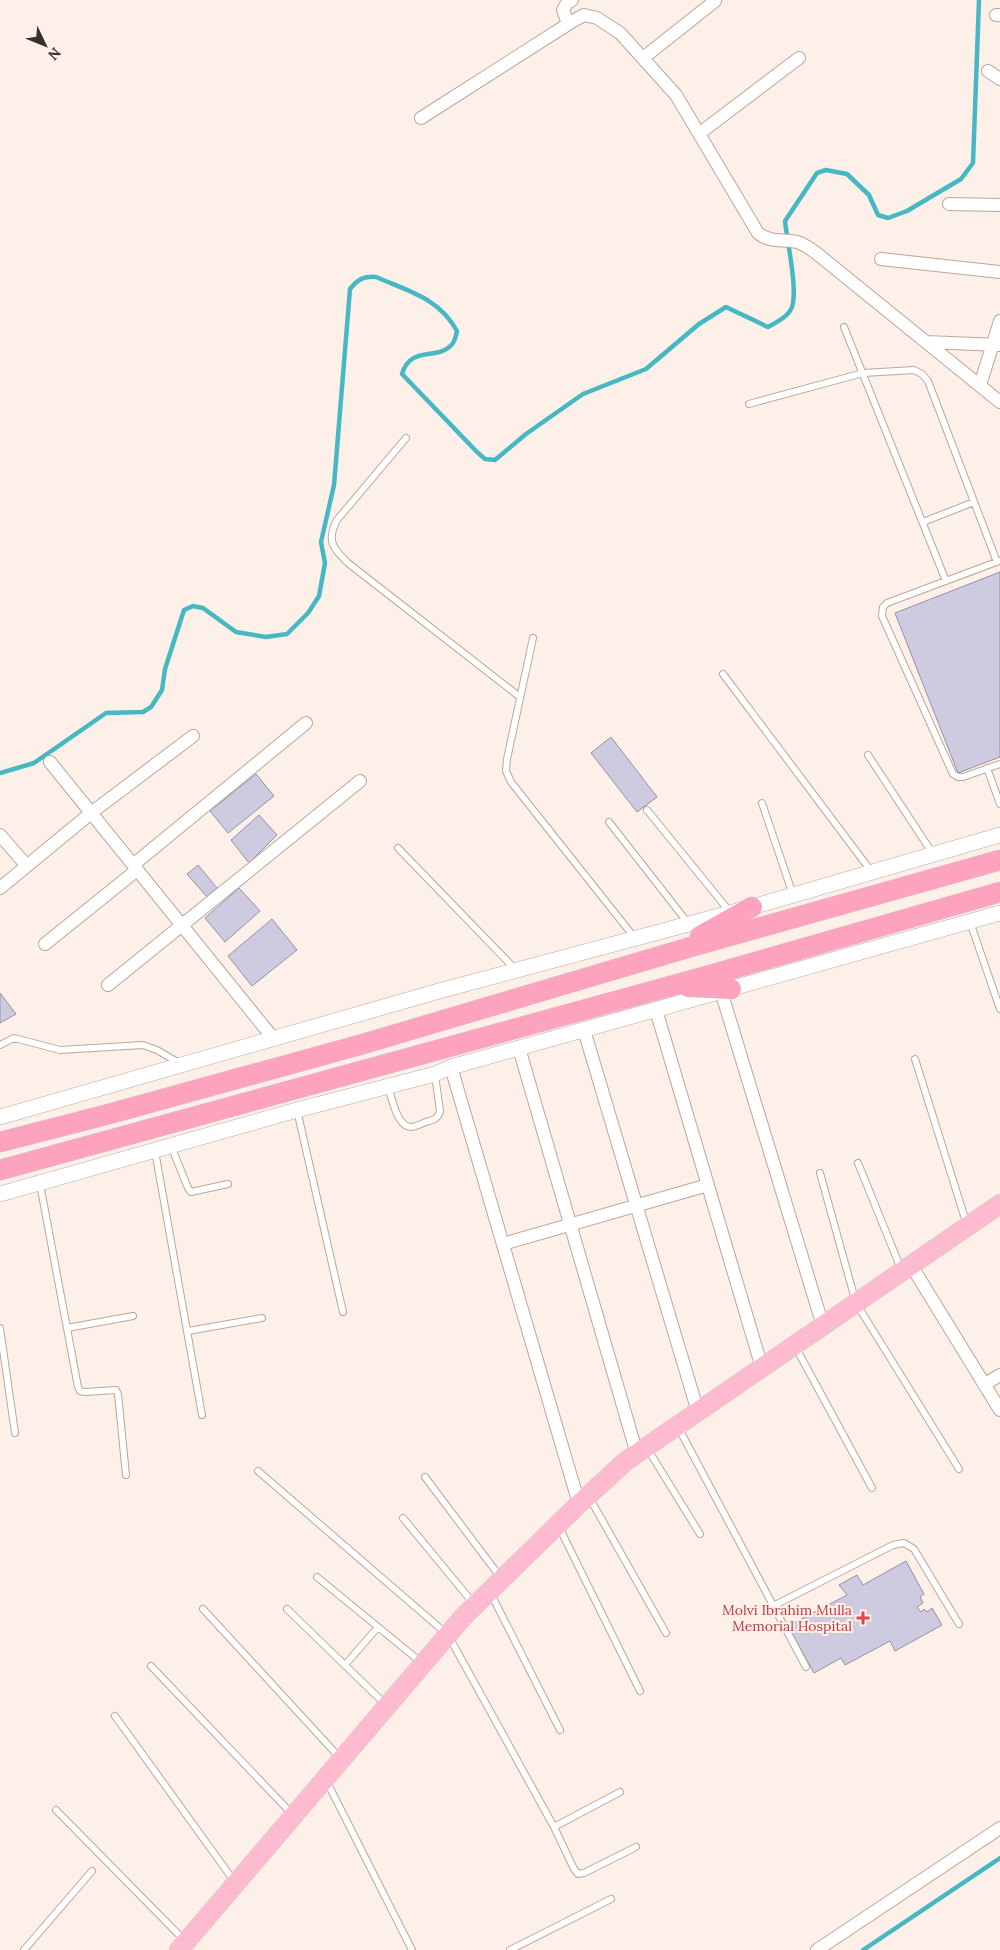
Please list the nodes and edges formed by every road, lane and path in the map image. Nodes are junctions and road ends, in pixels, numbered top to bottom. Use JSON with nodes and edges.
{"nodes":[{"id":1,"x":572,"y":0,"type":"edge"},
{"id":2,"x":715,"y":1,"type":"dead end"},
{"id":3,"x":568,"y":24,"type":"junction"},
{"id":4,"x":642,"y":58,"type":"junction"},
{"id":5,"x":799,"y":58,"type":"dead end"},
{"id":6,"x":988,"y":71,"type":"dead end"},
{"id":7,"x":1000,"y":79,"type":"edge"},
{"id":8,"x":421,"y":118,"type":"dead end"},
{"id":9,"x":700,"y":133,"type":"junction"},
{"id":10,"x":949,"y":204,"type":"dead end"},
{"id":11,"x":1000,"y":205,"type":"edge"},
{"id":12,"x":881,"y":259,"type":"dead end"},
{"id":13,"x":1000,"y":272,"type":"edge"},
{"id":14,"x":1000,"y":320,"type":"edge"},
{"id":15,"x":844,"y":327,"type":"dead end"},
{"id":16,"x":926,"y":342,"type":"junction"},
{"id":17,"x":996,"y":345,"type":"edge"},
{"id":18,"x":863,"y":373,"type":"junction"},
{"id":19,"x":980,"y":385,"type":"junction"},
{"id":20,"x":1000,"y":402,"type":"edge"},
{"id":21,"x":748,"y":404,"type":"dead end"},
{"id":22,"x":406,"y":438,"type":"dead end"},
{"id":23,"x":974,"y":502,"type":"junction"},
{"id":24,"x":923,"y":522,"type":"junction"},
{"id":25,"x":998,"y":561,"type":"edge"},
{"id":26,"x":946,"y":581,"type":"junction"},
{"id":27,"x":533,"y":638,"type":"dead end"},
{"id":28,"x":723,"y":674,"type":"dead end"},
{"id":29,"x":520,"y":697,"type":"junction"},
{"id":30,"x":306,"y":723,"type":"dead end"},
{"id":31,"x":193,"y":736,"type":"dead end"},
{"id":32,"x":868,"y":754,"type":"dead end"},
{"id":33,"x":50,"y":762,"type":"dead end"},
{"id":34,"x":1000,"y":764,"type":"edge"},
{"id":35,"x":987,"y":768,"type":"junction"},
{"id":36,"x":360,"y":781,"type":"dead end"},
{"id":37,"x":762,"y":803,"type":"dead end"},
{"id":38,"x":1000,"y":804,"type":"edge"},
{"id":39,"x":647,"y":810,"type":"dead end"},
{"id":40,"x":91,"y":812,"type":"junction"},
{"id":41,"x":608,"y":822,"type":"dead end"},
{"id":42,"x":1000,"y":835,"type":"edge"},
{"id":43,"x":0,"y":836,"type":"edge"},
{"id":44,"x":398,"y":848,"type":"dead end"},
{"id":45,"x":934,"y":854,"type":"junction"},
{"id":46,"x":1000,"y":860,"type":"edge"},
{"id":47,"x":27,"y":866,"type":"junction"},
{"id":48,"x":135,"y":868,"type":"junction"},
{"id":49,"x":872,"y":872,"type":"junction"},
{"id":50,"x":0,"y":888,"type":"edge"},
{"id":51,"x":1000,"y":892,"type":"edge"},
{"id":52,"x":793,"y":895,"type":"junction"},
{"id":53,"x":752,"y":907,"type":"junction"},
{"id":54,"x":730,"y":913,"type":"junction"},
{"id":55,"x":1000,"y":914,"type":"edge"},
{"id":56,"x":970,"y":922,"type":"junction"},
{"id":57,"x":689,"y":924,"type":"junction"},
{"id":58,"x":182,"y":926,"type":"junction"},
{"id":59,"x":635,"y":938,"type":"junction"},
{"id":60,"x":45,"y":944,"type":"dead end"},
{"id":61,"x":668,"y":954,"type":"junction"},
{"id":62,"x":516,"y":970,"type":"junction"},
{"id":63,"x":108,"y":985,"type":"dead end"},
{"id":64,"x":671,"y":986,"type":"junction"},
{"id":65,"x":726,"y":990,"type":"junction"},
{"id":66,"x":656,"y":1010,"type":"junction"},
{"id":67,"x":1000,"y":1010,"type":"edge"},
{"id":68,"x":584,"y":1030,"type":"junction"},
{"id":69,"x":273,"y":1038,"type":"junction"},
{"id":70,"x":0,"y":1045,"type":"edge"},
{"id":71,"x":519,"y":1048,"type":"junction"},
{"id":72,"x":915,"y":1059,"type":"dead end"},
{"id":73,"x":182,"y":1065,"type":"junction"},
{"id":74,"x":452,"y":1067,"type":"junction"},
{"id":75,"x":435,"y":1074,"type":"junction"},
{"id":76,"x":388,"y":1086,"type":"junction"},
{"id":77,"x":297,"y":1110,"type":"junction"},
{"id":78,"x":0,"y":1117,"type":"edge"},
{"id":79,"x":0,"y":1142,"type":"edge"},
{"id":80,"x":171,"y":1146,"type":"junction"},
{"id":81,"x":155,"y":1150,"type":"junction"},
{"id":82,"x":858,"y":1164,"type":"dead end"},
{"id":83,"x":0,"y":1170,"type":"edge"},
{"id":84,"x":820,"y":1173,"type":"dead end"},
{"id":85,"x":40,"y":1182,"type":"junction"},
{"id":86,"x":228,"y":1184,"type":"dead end"},
{"id":87,"x":708,"y":1185,"type":"junction"},
{"id":88,"x":0,"y":1194,"type":"edge"},
{"id":89,"x":636,"y":1205,"type":"junction"},
{"id":90,"x":1000,"y":1205,"type":"edge"},
{"id":91,"x":571,"y":1224,"type":"junction"},
{"id":92,"x":968,"y":1227,"type":"junction"},
{"id":93,"x":503,"y":1244,"type":"junction"},
{"id":94,"x":907,"y":1268,"type":"junction"},
{"id":95,"x":856,"y":1303,"type":"junction"},
{"id":96,"x":343,"y":1312,"type":"dead end"},
{"id":97,"x":133,"y":1316,"type":"dead end"},
{"id":98,"x":262,"y":1318,"type":"dead end"},
{"id":99,"x":823,"y":1326,"type":"junction"},
{"id":100,"x":0,"y":1328,"type":"edge"},
{"id":101,"x":67,"y":1328,"type":"junction"},
{"id":102,"x":188,"y":1331,"type":"junction"},
{"id":103,"x":795,"y":1345,"type":"junction"},
{"id":104,"x":762,"y":1368,"type":"junction"},
{"id":105,"x":1000,"y":1375,"type":"edge"},
{"id":106,"x":984,"y":1385,"type":"junction"},
{"id":107,"x":1000,"y":1410,"type":"edge"},
{"id":108,"x":698,"y":1412,"type":"junction"},
{"id":109,"x":202,"y":1415,"type":"dead end"},
{"id":110,"x":678,"y":1426,"type":"junction"},
{"id":111,"x":15,"y":1433,"type":"dead end"},
{"id":112,"x":642,"y":1451,"type":"junction"},
{"id":113,"x":959,"y":1469,"type":"dead end"},
{"id":114,"x":258,"y":1471,"type":"dead end"},
{"id":115,"x":126,"y":1474,"type":"dead end"},
{"id":116,"x":425,"y":1477,"type":"dead end"},
{"id":117,"x":872,"y":1488,"type":"dead end"},
{"id":118,"x":584,"y":1500,"type":"junction"},
{"id":119,"x":403,"y":1518,"type":"dead end"},
{"id":120,"x":558,"y":1525,"type":"junction"},
{"id":121,"x":700,"y":1534,"type":"dead end"},
{"id":122,"x":317,"y":1576,"type":"dead end"},
{"id":123,"x":496,"y":1585,"type":"junction"},
{"id":124,"x":475,"y":1605,"type":"junction"},
{"id":125,"x":773,"y":1606,"type":"junction"},
{"id":126,"x":203,"y":1609,"type":"dead end"},
{"id":127,"x":287,"y":1609,"type":"dead end"},
{"id":128,"x":959,"y":1624,"type":"dead end"},
{"id":129,"x":378,"y":1627,"type":"junction"},
{"id":130,"x":666,"y":1633,"type":"dead end"},
{"id":131,"x":448,"y":1635,"type":"junction"},
{"id":132,"x":423,"y":1664,"type":"junction"},
{"id":133,"x":345,"y":1665,"type":"junction"},
{"id":134,"x":151,"y":1666,"type":"dead end"},
{"id":135,"x":806,"y":1667,"type":"dead end"},
{"id":136,"x":640,"y":1692,"type":"dead end"},
{"id":137,"x":387,"y":1706,"type":"junction"},
{"id":138,"x":115,"y":1716,"type":"dead end"},
{"id":139,"x":560,"y":1730,"type":"dead end"},
{"id":140,"x":342,"y":1760,"type":"junction"},
{"id":141,"x":325,"y":1779,"type":"junction"},
{"id":142,"x":620,"y":1792,"type":"dead end"},
{"id":143,"x":56,"y":1810,"type":"dead end"},
{"id":144,"x":294,"y":1816,"type":"junction"},
{"id":145,"x":554,"y":1827,"type":"junction"},
{"id":146,"x":1000,"y":1828,"type":"edge"},
{"id":147,"x":636,"y":1847,"type":"dead end"},
{"id":148,"x":92,"y":1871,"type":"dead end"},
{"id":149,"x":236,"y":1884,"type":"junction"},
{"id":150,"x":611,"y":1899,"type":"dead end"},
{"id":151,"x":183,"y":1946,"type":"edge"},
{"id":152,"x":24,"y":1950,"type":"edge"},
{"id":153,"x":412,"y":1950,"type":"edge"},
{"id":154,"x":510,"y":1950,"type":"edge"},
{"id":155,"x":817,"y":1950,"type":"edge"}],
"edges":[{"from":1,"to":3,"type":"street"},
{"from":2,"to":4,"type":"street"},
{"from":3,"to":4,"type":"street"},
{"from":3,"to":8,"type":"street"},
{"from":4,"to":9,"type":"street"},
{"from":5,"to":9,"type":"street"},
{"from":6,"to":7,"type":"street"},
{"from":9,"to":16,"type":"street"},
{"from":10,"to":11,"type":"street"},
{"from":12,"to":13,"type":"street"},
{"from":14,"to":17,"type":"street"},
{"from":15,"to":18,"type":"lane"},
{"from":16,"to":17,"type":"street"},
{"from":16,"to":19,"type":"street"},
{"from":17,"to":19,"type":"street"},
{"from":18,"to":21,"type":"lane"},
{"from":18,"to":23,"type":"lane"},
{"from":18,"to":24,"type":"lane"},
{"from":19,"to":20,"type":"street"},
{"from":22,"to":29,"type":"lane"},
{"from":23,"to":24,"type":"lane"},
{"from":23,"to":25,"type":"lane"},
{"from":24,"to":26,"type":"lane"},
{"from":25,"to":26,"type":"lane"},
{"from":26,"to":35,"type":"lane"},
{"from":27,"to":29,"type":"lane"},
{"from":28,"to":49,"type":"lane"},
{"from":29,"to":59,"type":"lane"},
{"from":30,"to":48,"type":"street"},
{"from":31,"to":40,"type":"street"},
{"from":32,"to":45,"type":"lane"},
{"from":33,"to":40,"type":"street"},
{"from":34,"to":35,"type":"lane"},
{"from":35,"to":38,"type":"lane"},
{"from":36,"to":58,"type":"street"},
{"from":37,"to":52,"type":"lane"},
{"from":39,"to":54,"type":"lane"},
{"from":40,"to":47,"type":"street"},
{"from":40,"to":48,"type":"street"},
{"from":41,"to":57,"type":"lane"},
{"from":42,"to":45,"type":"street"},
{"from":43,"to":47,"type":"street"},
{"from":44,"to":62,"type":"lane"},
{"from":45,"to":49,"type":"street"},
{"from":46,"to":61,"type":"highway"},
{"from":47,"to":50,"type":"street"},
{"from":48,"to":58,"type":"street"},
{"from":48,"to":60,"type":"street"},
{"from":49,"to":52,"type":"street"},
{"from":51,"to":64,"type":"highway"},
{"from":52,"to":53,"type":"street"},
{"from":53,"to":54,"type":"street"},
{"from":53,"to":61,"type":"highway"},
{"from":54,"to":57,"type":"street"},
{"from":55,"to":56,"type":"street"},
{"from":56,"to":65,"type":"street"},
{"from":56,"to":67,"type":"lane"},
{"from":57,"to":59,"type":"street"},
{"from":58,"to":63,"type":"street"},
{"from":58,"to":69,"type":"street"},
{"from":59,"to":62,"type":"street"},
{"from":61,"to":79,"type":"highway"},
{"from":62,"to":69,"type":"street"},
{"from":64,"to":65,"type":"highway"},
{"from":64,"to":83,"type":"highway"},
{"from":65,"to":66,"type":"street"},
{"from":65,"to":99,"type":"street"},
{"from":66,"to":68,"type":"street"},
{"from":66,"to":87,"type":"street"},
{"from":68,"to":71,"type":"street"},
{"from":68,"to":89,"type":"street"},
{"from":69,"to":73,"type":"street"},
{"from":70,"to":73,"type":"lane"},
{"from":71,"to":74,"type":"street"},
{"from":71,"to":91,"type":"street"},
{"from":72,"to":92,"type":"lane"},
{"from":73,"to":78,"type":"street"},
{"from":74,"to":75,"type":"street"},
{"from":74,"to":93,"type":"street"},
{"from":75,"to":76,"type":"street"},
{"from":75,"to":76,"type":"lane"},
{"from":76,"to":77,"type":"street"},
{"from":77,"to":80,"type":"street"},
{"from":77,"to":96,"type":"lane"},
{"from":80,"to":81,"type":"street"},
{"from":80,"to":86,"type":"lane"},
{"from":81,"to":85,"type":"street"},
{"from":81,"to":102,"type":"lane"},
{"from":82,"to":94,"type":"lane"},
{"from":84,"to":95,"type":"lane"},
{"from":85,"to":88,"type":"street"},
{"from":85,"to":101,"type":"lane"},
{"from":87,"to":89,"type":"street"},
{"from":87,"to":104,"type":"street"},
{"from":89,"to":91,"type":"street"},
{"from":89,"to":108,"type":"street"},
{"from":90,"to":92,"type":"main road"},
{"from":91,"to":93,"type":"street"},
{"from":91,"to":112,"type":"street"},
{"from":92,"to":94,"type":"main road"},
{"from":93,"to":118,"type":"street"},
{"from":94,"to":95,"type":"main road"},
{"from":94,"to":106,"type":"street"},
{"from":95,"to":99,"type":"main road"},
{"from":95,"to":113,"type":"lane"},
{"from":97,"to":101,"type":"lane"},
{"from":98,"to":102,"type":"lane"},
{"from":99,"to":103,"type":"main road"},
{"from":100,"to":111,"type":"lane"},
{"from":101,"to":115,"type":"lane"},
{"from":102,"to":109,"type":"lane"},
{"from":103,"to":104,"type":"main road"},
{"from":103,"to":117,"type":"lane"},
{"from":104,"to":108,"type":"main road"},
{"from":105,"to":106,"type":"street"},
{"from":106,"to":107,"type":"street"},
{"from":108,"to":110,"type":"main road"},
{"from":110,"to":112,"type":"main road"},
{"from":110,"to":125,"type":"lane"},
{"from":112,"to":118,"type":"main road"},
{"from":112,"to":121,"type":"lane"},
{"from":114,"to":131,"type":"lane"},
{"from":116,"to":123,"type":"lane"},
{"from":118,"to":120,"type":"main road"},
{"from":118,"to":130,"type":"lane"},
{"from":119,"to":124,"type":"lane"},
{"from":120,"to":123,"type":"main road"},
{"from":120,"to":136,"type":"lane"},
{"from":122,"to":129,"type":"lane"},
{"from":123,"to":124,"type":"main road"},
{"from":123,"to":139,"type":"lane"},
{"from":124,"to":131,"type":"main road"},
{"from":125,"to":128,"type":"lane"},
{"from":125,"to":135,"type":"lane"},
{"from":126,"to":140,"type":"lane"},
{"from":127,"to":133,"type":"lane"},
{"from":129,"to":132,"type":"lane"},
{"from":129,"to":133,"type":"lane"},
{"from":131,"to":132,"type":"main road"},
{"from":131,"to":145,"type":"lane"},
{"from":132,"to":137,"type":"main road"},
{"from":133,"to":137,"type":"lane"},
{"from":134,"to":144,"type":"lane"},
{"from":137,"to":140,"type":"main road"},
{"from":138,"to":149,"type":"lane"},
{"from":140,"to":141,"type":"main road"},
{"from":141,"to":144,"type":"main road"},
{"from":141,"to":153,"type":"lane"},
{"from":142,"to":145,"type":"lane"},
{"from":143,"to":151,"type":"lane"},
{"from":144,"to":149,"type":"main road"},
{"from":145,"to":147,"type":"lane"},
{"from":146,"to":155,"type":"street"},
{"from":148,"to":152,"type":"lane"},
{"from":149,"to":151,"type":"main road"},
{"from":150,"to":154,"type":"lane"}]}
